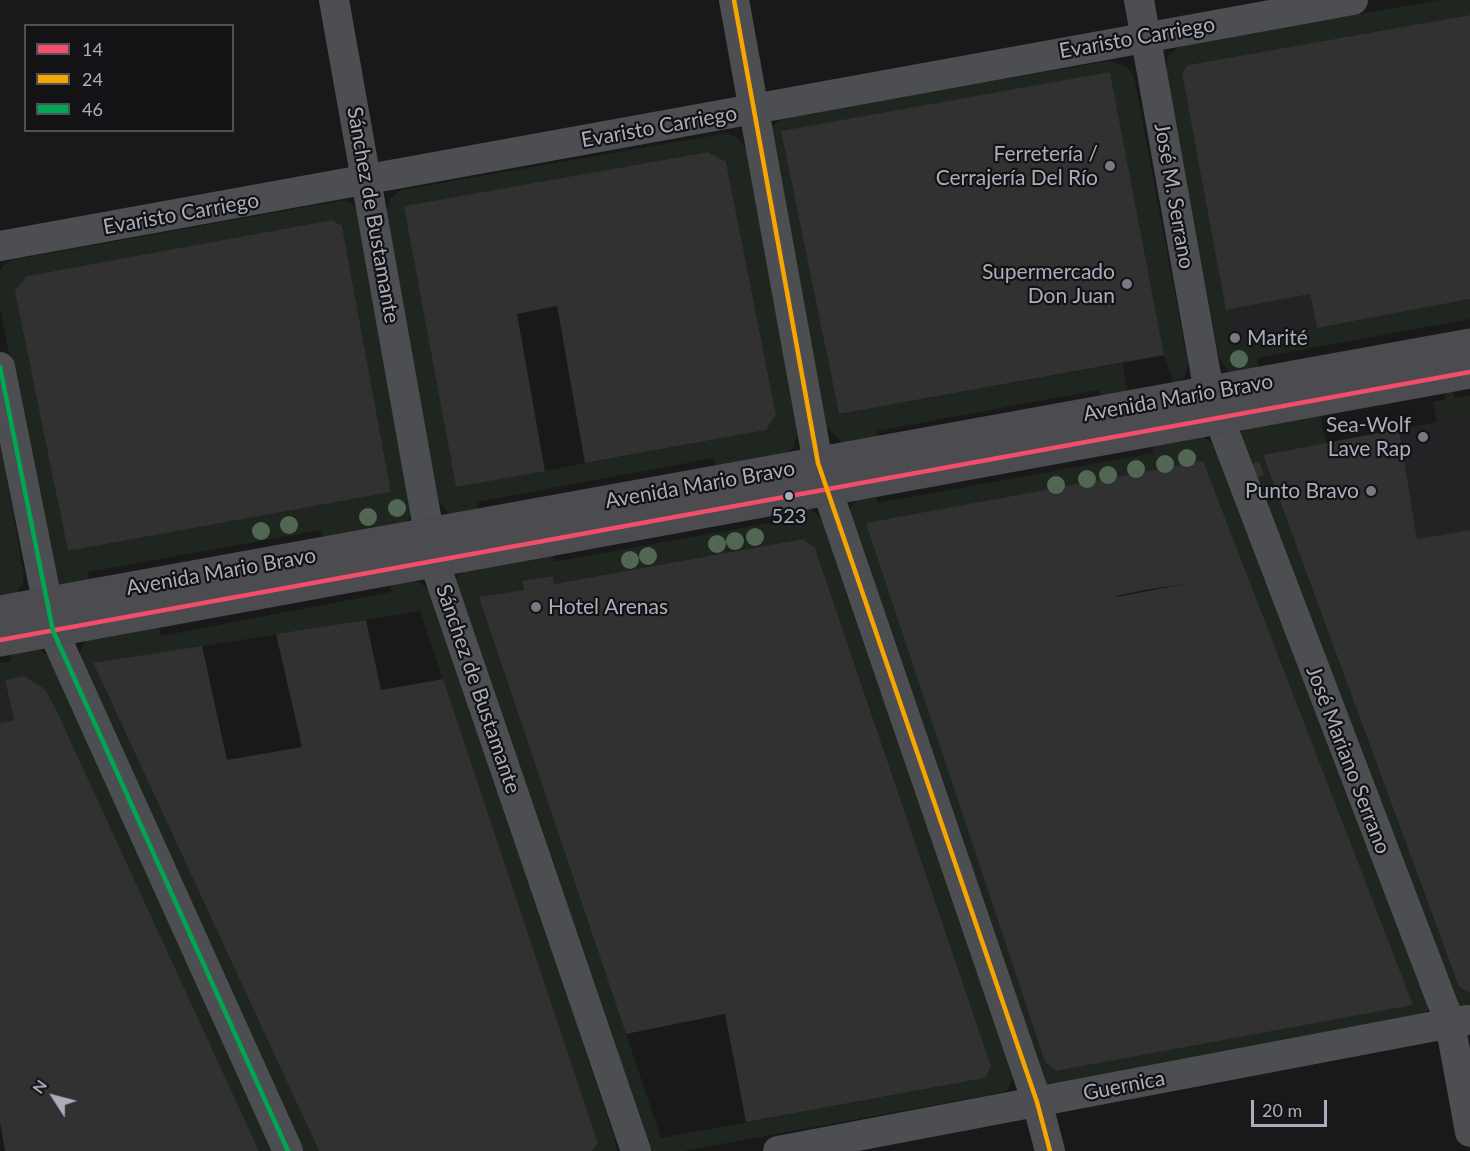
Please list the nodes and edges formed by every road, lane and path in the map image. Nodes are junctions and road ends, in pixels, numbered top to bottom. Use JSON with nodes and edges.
{"nodes":[{"id":1,"x":334,"y":0,"type":"edge"},
{"id":2,"x":734,"y":0,"type":"edge"},
{"id":3,"x":1139,"y":0,"type":"edge"},
{"id":4,"x":1353,"y":0,"type":"edge"},
{"id":5,"x":1145,"y":36,"type":"junction"},
{"id":6,"x":754,"y":109,"type":"junction"},
{"id":7,"x":368,"y":181,"type":"junction"},
{"id":8,"x":0,"y":246,"type":"edge"},
{"id":9,"x":1470,"y":345,"type":"edge"},
{"id":10,"x":0,"y":368,"type":"edge"},
{"id":11,"x":1470,"y":372,"type":"edge"},
{"id":12,"x":1213,"y":405,"type":"junction"},
{"id":13,"x":824,"y":476,"type":"junction"},
{"id":14,"x":432,"y":548,"type":"junction"},
{"id":15,"x":0,"y":612,"type":"edge"},
{"id":16,"x":50,"y":617,"type":"junction"},
{"id":17,"x":0,"y":640,"type":"edge"},
{"id":18,"x":1460,"y":1022,"type":"edge"},
{"id":19,"x":1037,"y":1102,"type":"junction"},
{"id":20,"x":1470,"y":1132,"type":"edge"},
{"id":21,"x":288,"y":1151,"type":"edge"},
{"id":22,"x":636,"y":1151,"type":"edge"},
{"id":23,"x":778,"y":1151,"type":"edge"},
{"id":24,"x":1050,"y":1151,"type":"edge"}],
"edges":[{"from":1,"to":7,"type":"street","name":"Sánchez de Bustamante"},
{"from":2,"to":6,"type":"street"},
{"from":3,"to":5,"type":"street","name":"José M. Serrano"},
{"from":4,"to":5,"type":"street","name":"Evaristo Carriego"},
{"from":5,"to":6,"type":"street","name":"Evaristo Carriego"},
{"from":5,"to":12,"type":"street","name":"José M. Serrano"},
{"from":6,"to":7,"type":"street","name":"Evaristo Carriego"},
{"from":6,"to":13,"type":"street"},
{"from":7,"to":8,"type":"street","name":"Evaristo Carriego"},
{"from":7,"to":14,"type":"street","name":"Sánchez de Bustamante"},
{"from":9,"to":12,"type":"main road","name":"Avenida Mario Bravo"},
{"from":10,"to":16,"type":"street"},
{"from":11,"to":12,"type":"main road","name":"Avenida Mario Bravo"},
{"from":12,"to":13,"type":"main road","name":"Avenida Mario Bravo"},
{"from":12,"to":18,"type":"street","name":"José Mariano Serrano"},
{"from":13,"to":14,"type":"main road","name":"Avenida Mario Bravo"},
{"from":13,"to":19,"type":"street"},
{"from":14,"to":16,"type":"main road","name":"Avenida Mario Bravo"},
{"from":14,"to":22,"type":"street","name":"Sánchez de Bustamante"},
{"from":15,"to":16,"type":"main road","name":"Avenida Mario Bravo"},
{"from":16,"to":17,"type":"main road","name":"Avenida Mario Bravo"},
{"from":16,"to":21,"type":"street"},
{"from":18,"to":19,"type":"street","name":"Guernica"},
{"from":18,"to":20,"type":"street","name":"José Mariano Serrano"},
{"from":19,"to":23,"type":"street","name":"Guernica"},
{"from":19,"to":24,"type":"street"}]}
